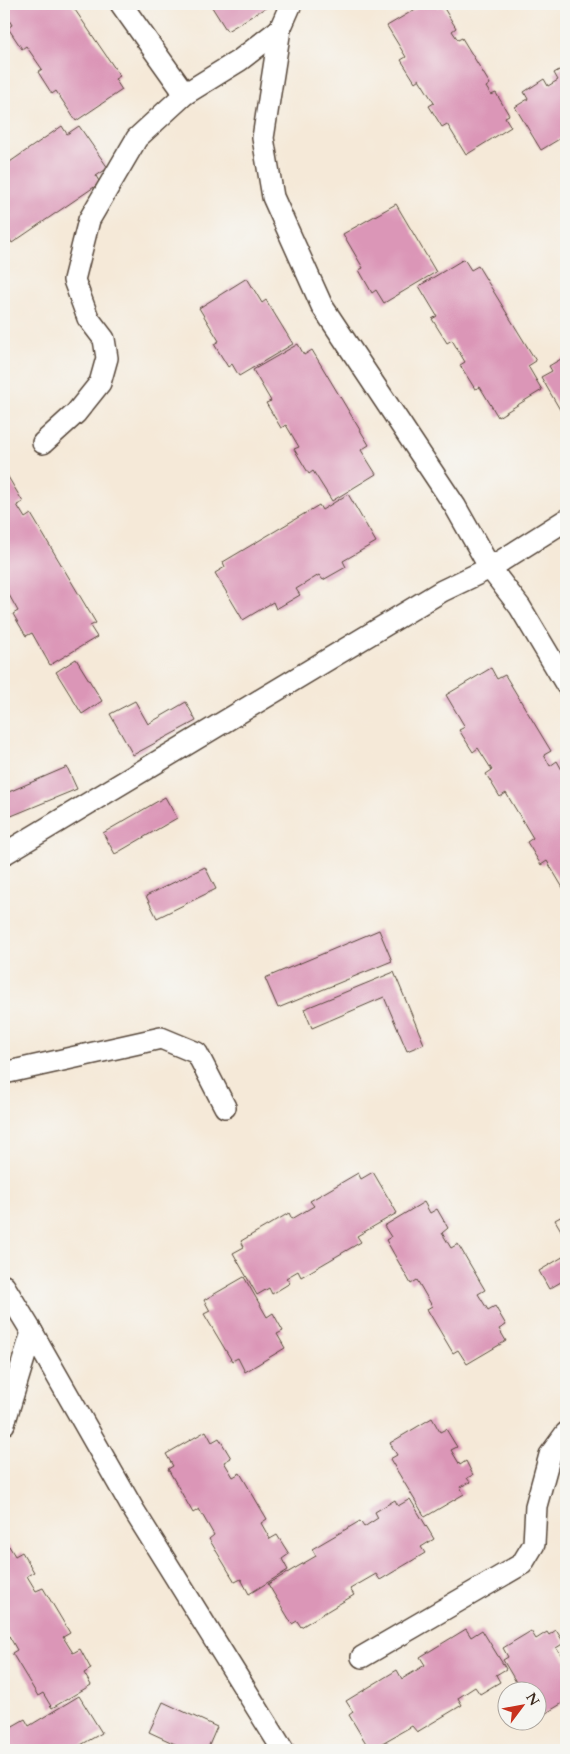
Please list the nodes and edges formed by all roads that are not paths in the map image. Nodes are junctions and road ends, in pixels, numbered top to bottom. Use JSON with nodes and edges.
{"nodes":[{"id":1,"x":121,"y":4,"type":"edge"},
{"id":2,"x":292,"y":4,"type":"edge"},
{"id":3,"x":280,"y":29,"type":"junction"},
{"id":4,"x":184,"y":94,"type":"junction"},
{"id":5,"x":43,"y":443,"type":"dead end"},
{"id":6,"x":566,"y":520,"type":"edge"},
{"id":7,"x":490,"y":568,"type":"junction"},
{"id":8,"x":566,"y":684,"type":"edge"},
{"id":9,"x":4,"y":854,"type":"edge"},
{"id":10,"x":4,"y":1073,"type":"edge"},
{"id":11,"x":225,"y":1107,"type":"dead end"},
{"id":12,"x":4,"y":1286,"type":"edge"},
{"id":13,"x":32,"y":1332,"type":"junction"},
{"id":14,"x":4,"y":1424,"type":"edge"},
{"id":15,"x":566,"y":1433,"type":"edge"},
{"id":16,"x":362,"y":1657,"type":"dead end"},
{"id":17,"x":283,"y":1750,"type":"edge"}],
"edges":[{"from":1,"to":4,"type":"street"},
{"from":2,"to":3,"type":"street"},
{"from":3,"to":4,"type":"street"},
{"from":3,"to":7,"type":"street"},
{"from":4,"to":5,"type":"street"},
{"from":6,"to":7,"type":"street"},
{"from":7,"to":8,"type":"street"},
{"from":7,"to":9,"type":"street"},
{"from":10,"to":11,"type":"street"},
{"from":12,"to":13,"type":"street"},
{"from":13,"to":14,"type":"street"},
{"from":13,"to":17,"type":"street"},
{"from":15,"to":16,"type":"street"}]}
